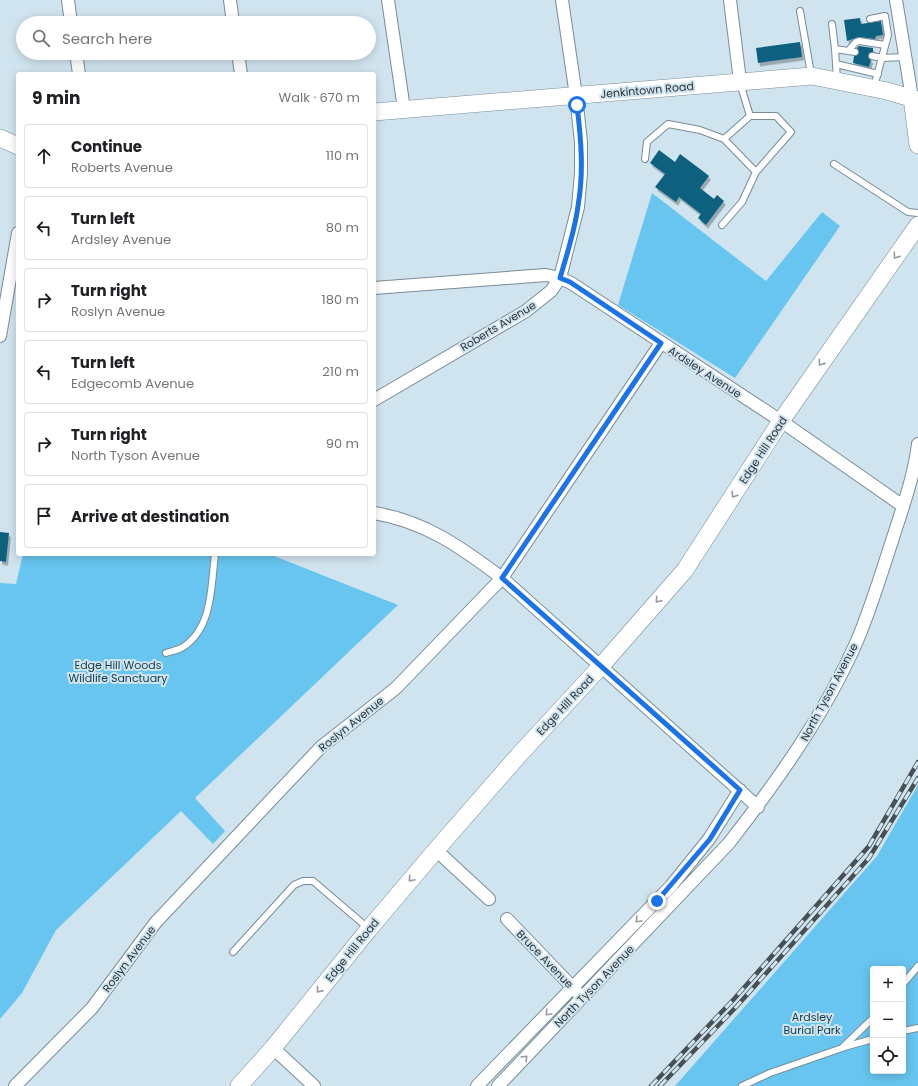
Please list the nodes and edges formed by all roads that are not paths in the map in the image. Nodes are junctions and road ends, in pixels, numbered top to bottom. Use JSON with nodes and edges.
{"nodes":[{"id":1,"x":68,"y":0,"type":"edge"},
{"id":2,"x":230,"y":0,"type":"edge"},
{"id":3,"x":388,"y":0,"type":"edge"},
{"id":4,"x":562,"y":0,"type":"edge"},
{"id":5,"x":730,"y":0,"type":"edge"},
{"id":6,"x":896,"y":0,"type":"edge"},
{"id":7,"x":800,"y":11,"type":"dead end"},
{"id":8,"x":898,"y":14,"type":"junction"},
{"id":9,"x":70,"y":16,"type":"edge"},
{"id":10,"x":232,"y":16,"type":"edge"},
{"id":11,"x":885,"y":16,"type":"junction"},
{"id":12,"x":870,"y":19,"type":"dead end"},
{"id":13,"x":832,"y":24,"type":"dead end"},
{"id":14,"x":885,"y":45,"type":"junction"},
{"id":15,"x":835,"y":49,"type":"junction"},
{"id":16,"x":848,"y":51,"type":"junction"},
{"id":17,"x":855,"y":52,"type":"dead end"},
{"id":18,"x":872,"y":56,"type":"dead end"},
{"id":19,"x":904,"y":57,"type":"junction"},
{"id":20,"x":882,"y":58,"type":"junction"},
{"id":21,"x":77,"y":60,"type":"edge"},
{"id":22,"x":239,"y":60,"type":"edge"},
{"id":23,"x":78,"y":72,"type":"edge"},
{"id":24,"x":241,"y":72,"type":"edge"},
{"id":25,"x":837,"y":72,"type":"junction"},
{"id":26,"x":812,"y":76,"type":"junction"},
{"id":27,"x":740,"y":81,"type":"junction"},
{"id":28,"x":876,"y":81,"type":"junction"},
{"id":29,"x":576,"y":96,"type":"junction"},
{"id":30,"x":915,"y":99,"type":"edge"},
{"id":31,"x":404,"y":109,"type":"junction"},
{"id":32,"x":376,"y":112,"type":"edge"},
{"id":33,"x":750,"y":116,"type":"junction"},
{"id":34,"x":0,"y":138,"type":"edge"},
{"id":35,"x":724,"y":139,"type":"junction"},
{"id":36,"x":16,"y":145,"type":"edge"},
{"id":37,"x":918,"y":145,"type":"edge"},
{"id":38,"x":646,"y":159,"type":"dead end"},
{"id":39,"x":834,"y":164,"type":"dead end"},
{"id":40,"x":756,"y":172,"type":"junction"},
{"id":41,"x":918,"y":213,"type":"edge"},
{"id":42,"x":722,"y":225,"type":"dead end"},
{"id":43,"x":918,"y":225,"type":"edge"},
{"id":44,"x":16,"y":242,"type":"edge"},
{"id":45,"x":560,"y":278,"type":"junction"},
{"id":46,"x":376,"y":288,"type":"edge"},
{"id":47,"x":3,"y":298,"type":"edge"},
{"id":48,"x":0,"y":336,"type":"edge"},
{"id":49,"x":661,"y":343,"type":"junction"},
{"id":50,"x":376,"y":399,"type":"edge"},
{"id":51,"x":781,"y":421,"type":"junction"},
{"id":52,"x":918,"y":444,"type":"edge"},
{"id":53,"x":903,"y":506,"type":"junction"},
{"id":54,"x":376,"y":513,"type":"edge"},
{"id":55,"x":215,"y":556,"type":"edge"},
{"id":56,"x":502,"y":578,"type":"junction"},
{"id":57,"x":166,"y":653,"type":"dead end"},
{"id":58,"x":601,"y":666,"type":"junction"},
{"id":59,"x":740,"y":790,"type":"junction"},
{"id":60,"x":758,"y":807,"type":"junction"},
{"id":61,"x":436,"y":850,"type":"junction"},
{"id":62,"x":689,"y":886,"type":"junction"},
{"id":63,"x":489,"y":899,"type":"dead end"},
{"id":64,"x":657,"y":901,"type":"junction"},
{"id":65,"x":507,"y":919,"type":"dead end"},
{"id":66,"x":369,"y":929,"type":"junction"},
{"id":67,"x":234,"y":952,"type":"dead end"},
{"id":68,"x":918,"y":966,"type":"edge"},
{"id":69,"x":906,"y":980,"type":"edge"},
{"id":70,"x":572,"y":987,"type":"junction"},
{"id":71,"x":583,"y":998,"type":"junction"},
{"id":72,"x":870,"y":1021,"type":"edge"},
{"id":73,"x":918,"y":1028,"type":"edge"},
{"id":74,"x":906,"y":1030,"type":"edge"},
{"id":75,"x":870,"y":1040,"type":"edge"},
{"id":76,"x":274,"y":1048,"type":"junction"},
{"id":77,"x":842,"y":1048,"type":"junction"},
{"id":78,"x":15,"y":1086,"type":"edge"},
{"id":79,"x":239,"y":1086,"type":"edge"},
{"id":80,"x":314,"y":1086,"type":"edge"},
{"id":81,"x":477,"y":1086,"type":"edge"},
{"id":82,"x":498,"y":1086,"type":"edge"},
{"id":83,"x":742,"y":1086,"type":"edge"}],
"edges":[{"from":1,"to":9,"type":"street"},
{"from":2,"to":10,"type":"street"},
{"from":3,"to":31,"type":"street"},
{"from":4,"to":29,"type":"street","name":"Roberts Avenue"},
{"from":5,"to":27,"type":"street"},
{"from":6,"to":8,"type":"street"},
{"from":7,"to":26,"type":"lane"},
{"from":8,"to":11,"type":"lane"},
{"from":8,"to":19,"type":"street"},
{"from":11,"to":12,"type":"lane"},
{"from":11,"to":14,"type":"lane"},
{"from":13,"to":15,"type":"lane"},
{"from":14,"to":16,"type":"lane"},
{"from":14,"to":20,"type":"lane"},
{"from":15,"to":16,"type":"lane"},
{"from":15,"to":25,"type":"lane"},
{"from":16,"to":17,"type":"lane"},
{"from":18,"to":20,"type":"lane"},
{"from":19,"to":20,"type":"lane"},
{"from":19,"to":30,"type":"street"},
{"from":20,"to":28,"type":"lane"},
{"from":21,"to":23,"type":"street"},
{"from":22,"to":24,"type":"street"},
{"from":25,"to":26,"type":"street","name":"Jenkintown Road"},
{"from":25,"to":28,"type":"street","name":"Jenkintown Road"},
{"from":26,"to":27,"type":"street","name":"Jenkintown Road"},
{"from":27,"to":29,"type":"street","name":"Jenkintown Road"},
{"from":27,"to":33,"type":"lane"},
{"from":28,"to":30,"type":"street","name":"Jenkintown Road"},
{"from":29,"to":31,"type":"street","name":"Jenkintown Road"},
{"from":29,"to":45,"type":"street","name":"Roberts Avenue"},
{"from":30,"to":37,"type":"street"},
{"from":31,"to":32,"type":"street","name":"Jenkintown Road"},
{"from":33,"to":35,"type":"lane"},
{"from":33,"to":40,"type":"lane"},
{"from":34,"to":36,"type":"street"},
{"from":35,"to":38,"type":"lane"},
{"from":35,"to":40,"type":"lane"},
{"from":39,"to":41,"type":"lane"},
{"from":40,"to":42,"type":"lane"},
{"from":43,"to":51,"type":"street","name":"Edge Hill Road","one_way":true},
{"from":44,"to":47,"type":"street"},
{"from":45,"to":46,"type":"street","name":"Ardsley Avenue"},
{"from":45,"to":49,"type":"street","name":"Ardsley Avenue"},
{"from":45,"to":50,"type":"street","name":"Roberts Avenue"},
{"from":47,"to":48,"type":"street"},
{"from":49,"to":51,"type":"street","name":"Ardsley Avenue"},
{"from":49,"to":56,"type":"street","name":"Roslyn Avenue"},
{"from":51,"to":53,"type":"street","name":"Ardsley Avenue"},
{"from":51,"to":58,"type":"street","name":"Edge Hill Road","one_way":true},
{"from":52,"to":53,"type":"street","name":"North Tyson Avenue"},
{"from":53,"to":60,"type":"street","name":"North Tyson Avenue"},
{"from":54,"to":56,"type":"street"},
{"from":55,"to":57,"type":"lane"},
{"from":56,"to":58,"type":"street"},
{"from":56,"to":78,"type":"street","name":"Roslyn Avenue"},
{"from":58,"to":59,"type":"street"},
{"from":58,"to":61,"type":"street","name":"Edge Hill Road"},
{"from":59,"to":60,"type":"street"},
{"from":59,"to":64,"type":"street","name":"North Tyson Avenue"},
{"from":60,"to":62,"type":"street","name":"North Tyson Avenue"},
{"from":61,"to":63,"type":"street"},
{"from":61,"to":66,"type":"street","name":"Edge Hill Road","one_way":true},
{"from":62,"to":64,"type":"street","name":"North Tyson Avenue"},
{"from":62,"to":71,"type":"street","name":"North Tyson Avenue"},
{"from":64,"to":70,"type":"street","name":"North Tyson Avenue","one_way":true},
{"from":65,"to":70,"type":"street","name":"Bruce Avenue"},
{"from":66,"to":67,"type":"lane"},
{"from":66,"to":76,"type":"street","name":"Edge Hill Road","one_way":true},
{"from":68,"to":69,"type":"lane"},
{"from":70,"to":71,"type":"street","name":"Bruce Avenue"},
{"from":70,"to":81,"type":"street","name":"North Tyson Avenue","one_way":true},
{"from":82,"to":71,"type":"street","name":"North Tyson Avenue","one_way":true},
{"from":72,"to":77,"type":"lane"},
{"from":73,"to":74,"type":"lane"},
{"from":75,"to":77,"type":"lane"},
{"from":76,"to":79,"type":"street","name":"Edge Hill Road"},
{"from":76,"to":80,"type":"street"},
{"from":77,"to":83,"type":"lane"}]}
